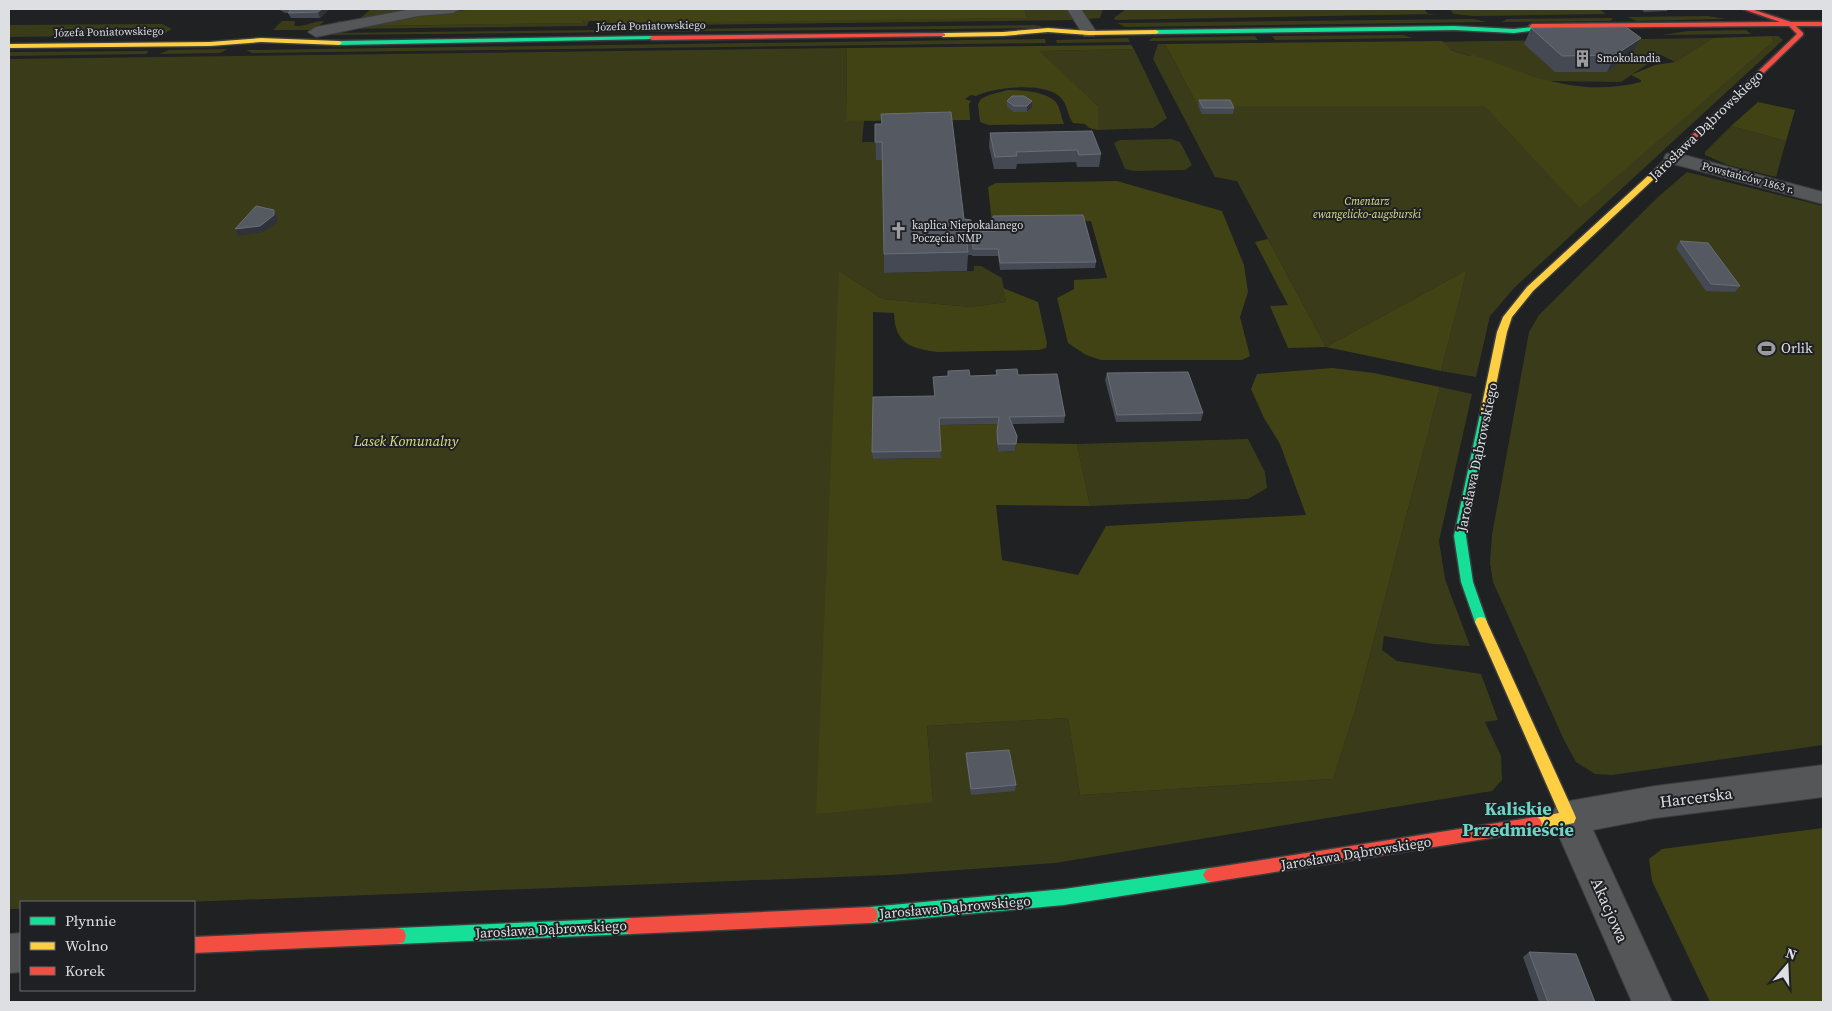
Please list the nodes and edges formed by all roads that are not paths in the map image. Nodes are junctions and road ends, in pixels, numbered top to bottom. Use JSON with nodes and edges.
{"nodes":[{"id":1,"x":453,"y":9,"type":"edge"},
{"id":2,"x":1074,"y":9,"type":"edge"},
{"id":3,"x":1746,"y":9,"type":"edge"},
{"id":4,"x":1790,"y":24,"type":"junction"},
{"id":5,"x":1823,"y":24,"type":"edge"},
{"id":6,"x":316,"y":32,"type":"dead end"},
{"id":7,"x":1090,"y":33,"type":"junction"},
{"id":8,"x":9,"y":46,"type":"edge"},
{"id":9,"x":1673,"y":158,"type":"junction"},
{"id":10,"x":1823,"y":198,"type":"edge"},
{"id":11,"x":1823,"y":780,"type":"edge"},
{"id":12,"x":1568,"y":818,"type":"junction"},
{"id":13,"x":195,"y":945,"type":"edge"},
{"id":14,"x":1652,"y":1002,"type":"edge"}],
"edges":[{"from":1,"to":6,"type":"street"},
{"from":2,"to":7,"type":"street"},
{"from":3,"to":4,"type":"street"},
{"from":4,"to":5,"type":"street","name":"Józefa Poniatowskiego"},
{"from":4,"to":7,"type":"street","name":"Józefa Poniatowskiego"},
{"from":4,"to":9,"type":"street","name":"Jarosława Dąbrowskiego"},
{"from":7,"to":8,"type":"street","name":"Józefa Poniatowskiego"},
{"from":9,"to":10,"type":"street","name":"Powstańców 1863 r."},
{"from":9,"to":12,"type":"street","name":"Jarosława Dąbrowskiego"},
{"from":11,"to":12,"type":"street","name":"Harcerska"},
{"from":12,"to":13,"type":"street","name":"Jarosława Dąbrowskiego"},
{"from":12,"to":14,"type":"street","name":"Akacjowa"}]}
